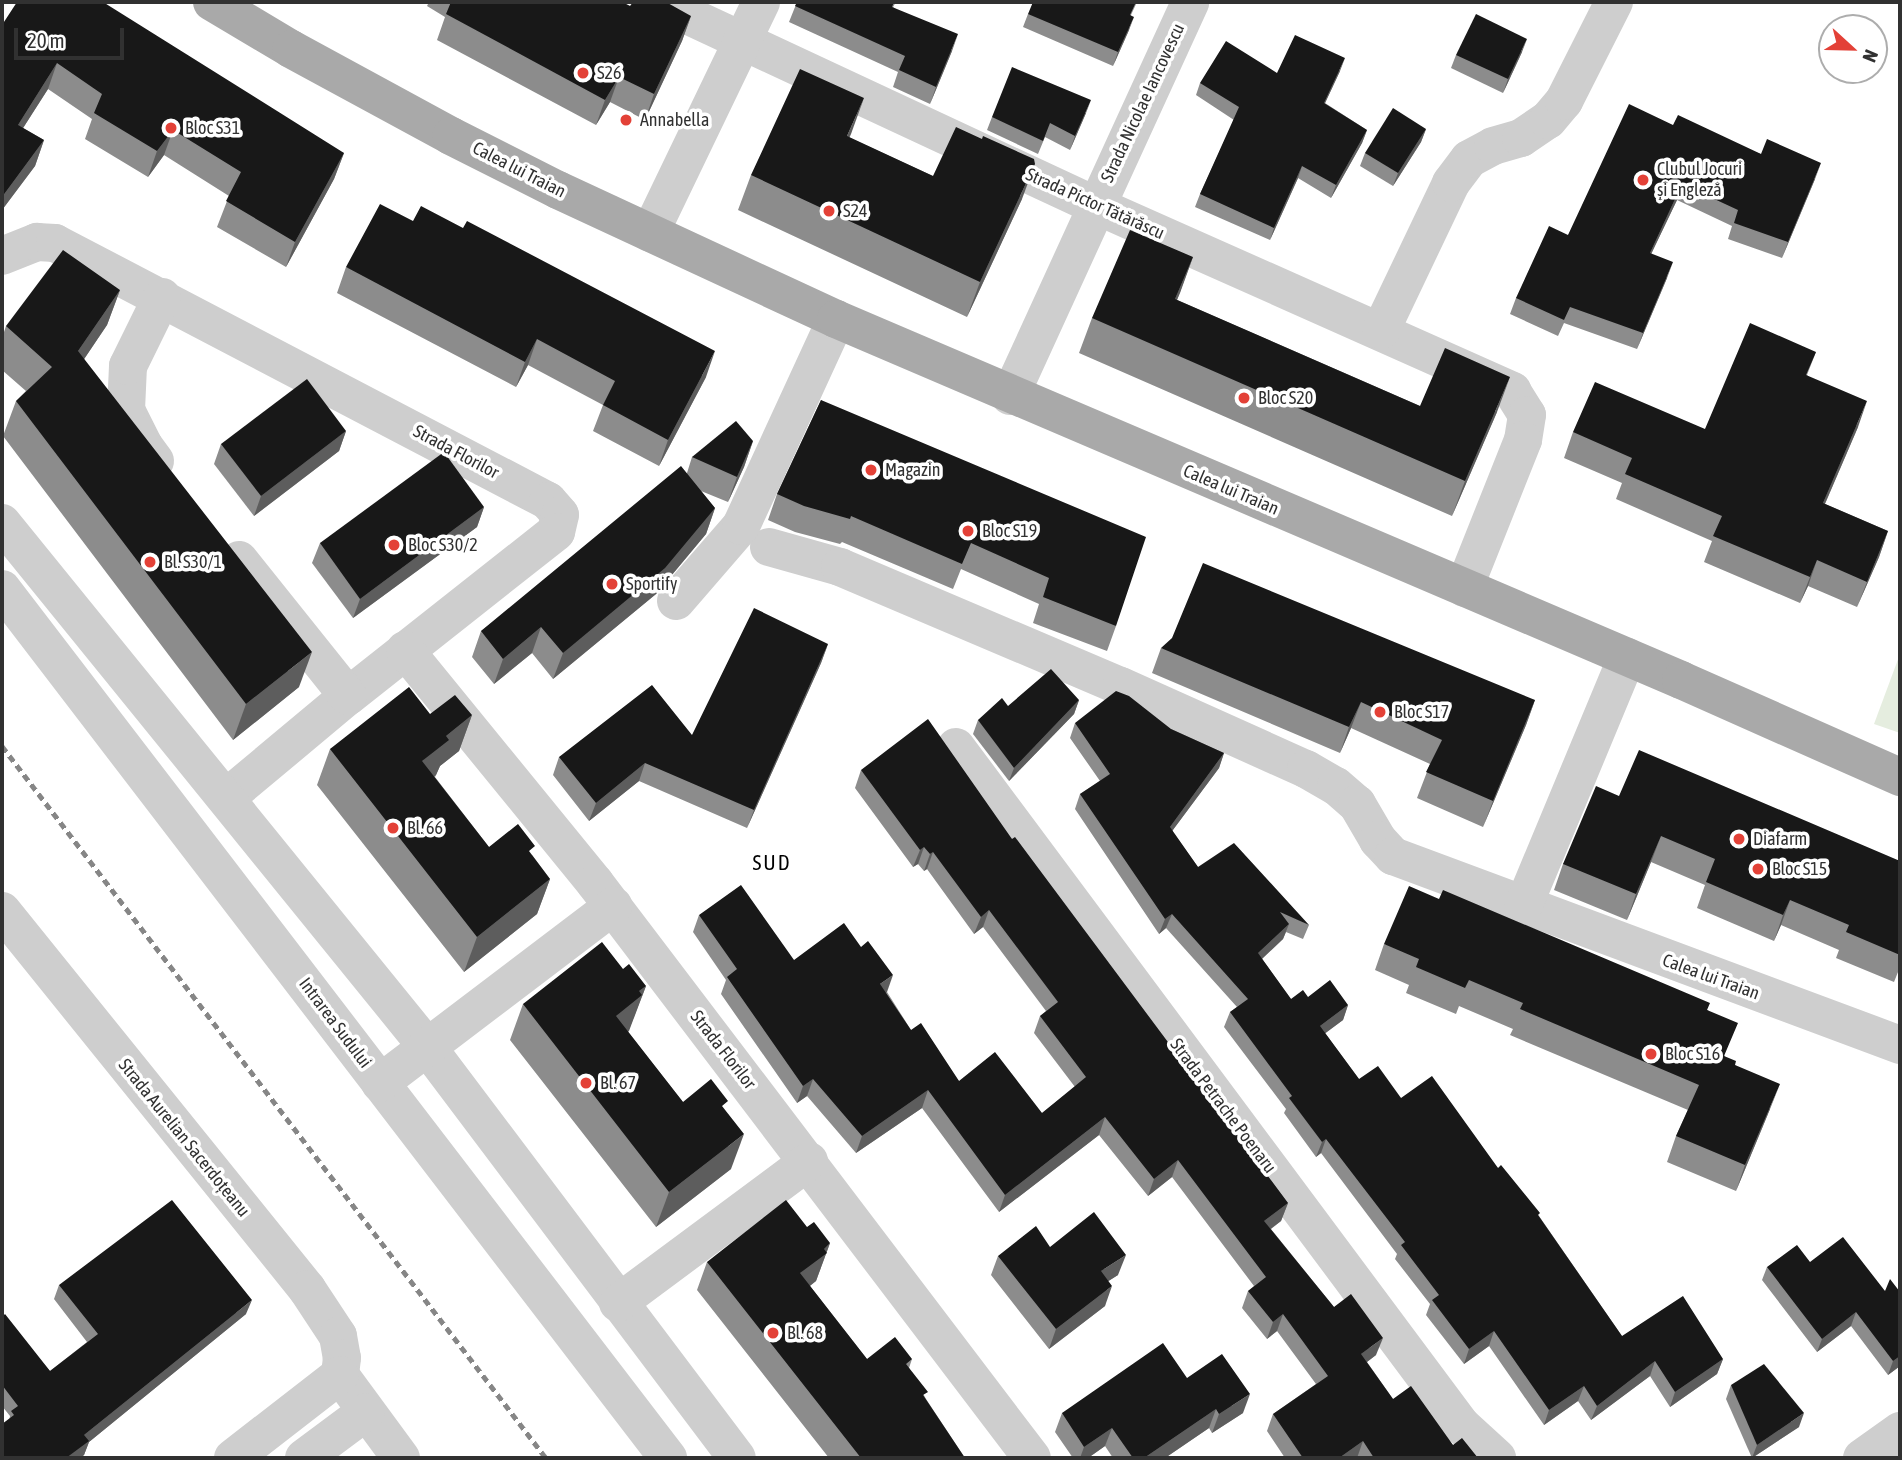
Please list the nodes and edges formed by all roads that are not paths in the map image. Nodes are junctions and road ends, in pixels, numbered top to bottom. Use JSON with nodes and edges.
{"nodes":[{"id":1,"x":212,"y":2,"type":"edge"},
{"id":2,"x":659,"y":2,"type":"edge"},
{"id":3,"x":761,"y":2,"type":"edge"},
{"id":4,"x":1190,"y":2,"type":"edge"},
{"id":5,"x":1614,"y":2,"type":"edge"},
{"id":6,"x":742,"y":41,"type":"junction"},
{"id":7,"x":1095,"y":205,"type":"junction"},
{"id":8,"x":650,"y":233,"type":"junction"},
{"id":9,"x":2,"y":256,"type":"edge"},
{"id":10,"x":162,"y":297,"type":"junction"},
{"id":11,"x":836,"y":319,"type":"junction"},
{"id":12,"x":1381,"y":330,"type":"junction"},
{"id":13,"x":1010,"y":396,"type":"junction"},
{"id":14,"x":176,"y":486,"type":"edge"},
{"id":15,"x":2,"y":523,"type":"edge"},
{"id":16,"x":217,"y":536,"type":"edge"},
{"id":17,"x":769,"y":547,"type":"dead end"},
{"id":18,"x":1464,"y":588,"type":"junction"},
{"id":19,"x":2,"y":589,"type":"edge"},
{"id":20,"x":676,"y":601,"type":"dead end"},
{"id":21,"x":405,"y":650,"type":"junction"},
{"id":22,"x":1628,"y":657,"type":"junction"},
{"id":23,"x":348,"y":696,"type":"junction"},
{"id":24,"x":956,"y":747,"type":"dead end"},
{"id":25,"x":1900,"y":777,"type":"edge"},
{"id":26,"x":227,"y":796,"type":"junction"},
{"id":27,"x":612,"y":906,"type":"junction"},
{"id":28,"x":1523,"y":907,"type":"junction"},
{"id":29,"x":2,"y":911,"type":"edge"},
{"id":30,"x":1900,"y":1045,"type":"edge"},
{"id":31,"x":428,"y":1048,"type":"junction"},
{"id":32,"x":380,"y":1083,"type":"junction"},
{"id":33,"x":808,"y":1161,"type":"junction"},
{"id":34,"x":618,"y":1303,"type":"junction"},
{"id":35,"x":340,"y":1375,"type":"junction"},
{"id":36,"x":366,"y":1412,"type":"junction"},
{"id":37,"x":1900,"y":1431,"type":"edge"},
{"id":38,"x":233,"y":1458,"type":"edge"},
{"id":39,"x":304,"y":1458,"type":"edge"},
{"id":40,"x":401,"y":1458,"type":"edge"},
{"id":41,"x":668,"y":1458,"type":"edge"},
{"id":42,"x":737,"y":1458,"type":"edge"},
{"id":43,"x":1032,"y":1458,"type":"edge"},
{"id":44,"x":1497,"y":1458,"type":"edge"},
{"id":45,"x":1862,"y":1458,"type":"edge"}],
"edges":[{"from":1,"to":8,"type":"main road","name":"Calea lui Traian"},
{"from":2,"to":6,"type":"street","name":"Strada Pictor Tătărăscu"},
{"from":3,"to":6,"type":"street"},
{"from":4,"to":7,"type":"street","name":"Strada Nicolae Iancovescu"},
{"from":5,"to":12,"type":"street"},
{"from":6,"to":7,"type":"street","name":"Strada Pictor Tătărăscu"},
{"from":6,"to":8,"type":"street"},
{"from":7,"to":12,"type":"street","name":"Strada Pictor Tătărăscu"},
{"from":7,"to":13,"type":"street","name":"Strada Nicolae Iancovescu"},
{"from":8,"to":11,"type":"main road","name":"Calea lui Traian"},
{"from":9,"to":10,"type":"street","name":"Strada Florilor"},
{"from":10,"to":14,"type":"street"},
{"from":10,"to":21,"type":"street","name":"Strada Florilor"},
{"from":11,"to":13,"type":"main road","name":"Calea lui Traian"},
{"from":11,"to":20,"type":"street"},
{"from":12,"to":18,"type":"street","name":"Strada Pictor Tătărăscu"},
{"from":13,"to":18,"type":"main road","name":"Calea lui Traian"},
{"from":15,"to":26,"type":"street"},
{"from":16,"to":23,"type":"street"},
{"from":17,"to":28,"type":"street","name":"Calea lui Traian"},
{"from":18,"to":22,"type":"main road","name":"Calea lui Traian"},
{"from":19,"to":32,"type":"street","name":"Intrarea Sudului"},
{"from":21,"to":23,"type":"street","name":"Strada Florilor"},
{"from":21,"to":27,"type":"street","name":"Strada Florilor"},
{"from":22,"to":25,"type":"main road","name":"Calea lui Traian"},
{"from":22,"to":28,"type":"street"},
{"from":23,"to":26,"type":"street","name":"Strada Florilor"},
{"from":24,"to":44,"type":"street","name":"Strada Petrache Poenaru"},
{"from":26,"to":31,"type":"street"},
{"from":27,"to":31,"type":"street"},
{"from":27,"to":33,"type":"street","name":"Strada Florilor"},
{"from":28,"to":30,"type":"street","name":"Calea lui Traian"},
{"from":29,"to":35,"type":"street","name":"Strada Aurelian Sacerdoțeanu"},
{"from":31,"to":32,"type":"street"},
{"from":31,"to":34,"type":"street"},
{"from":32,"to":41,"type":"street","name":"Intrarea Sudului"},
{"from":33,"to":34,"type":"street"},
{"from":33,"to":43,"type":"street","name":"Strada Florilor"},
{"from":34,"to":42,"type":"street"},
{"from":35,"to":36,"type":"street"},
{"from":35,"to":38,"type":"street"},
{"from":36,"to":39,"type":"street"},
{"from":36,"to":40,"type":"street"},
{"from":37,"to":45,"type":"street"}]}
